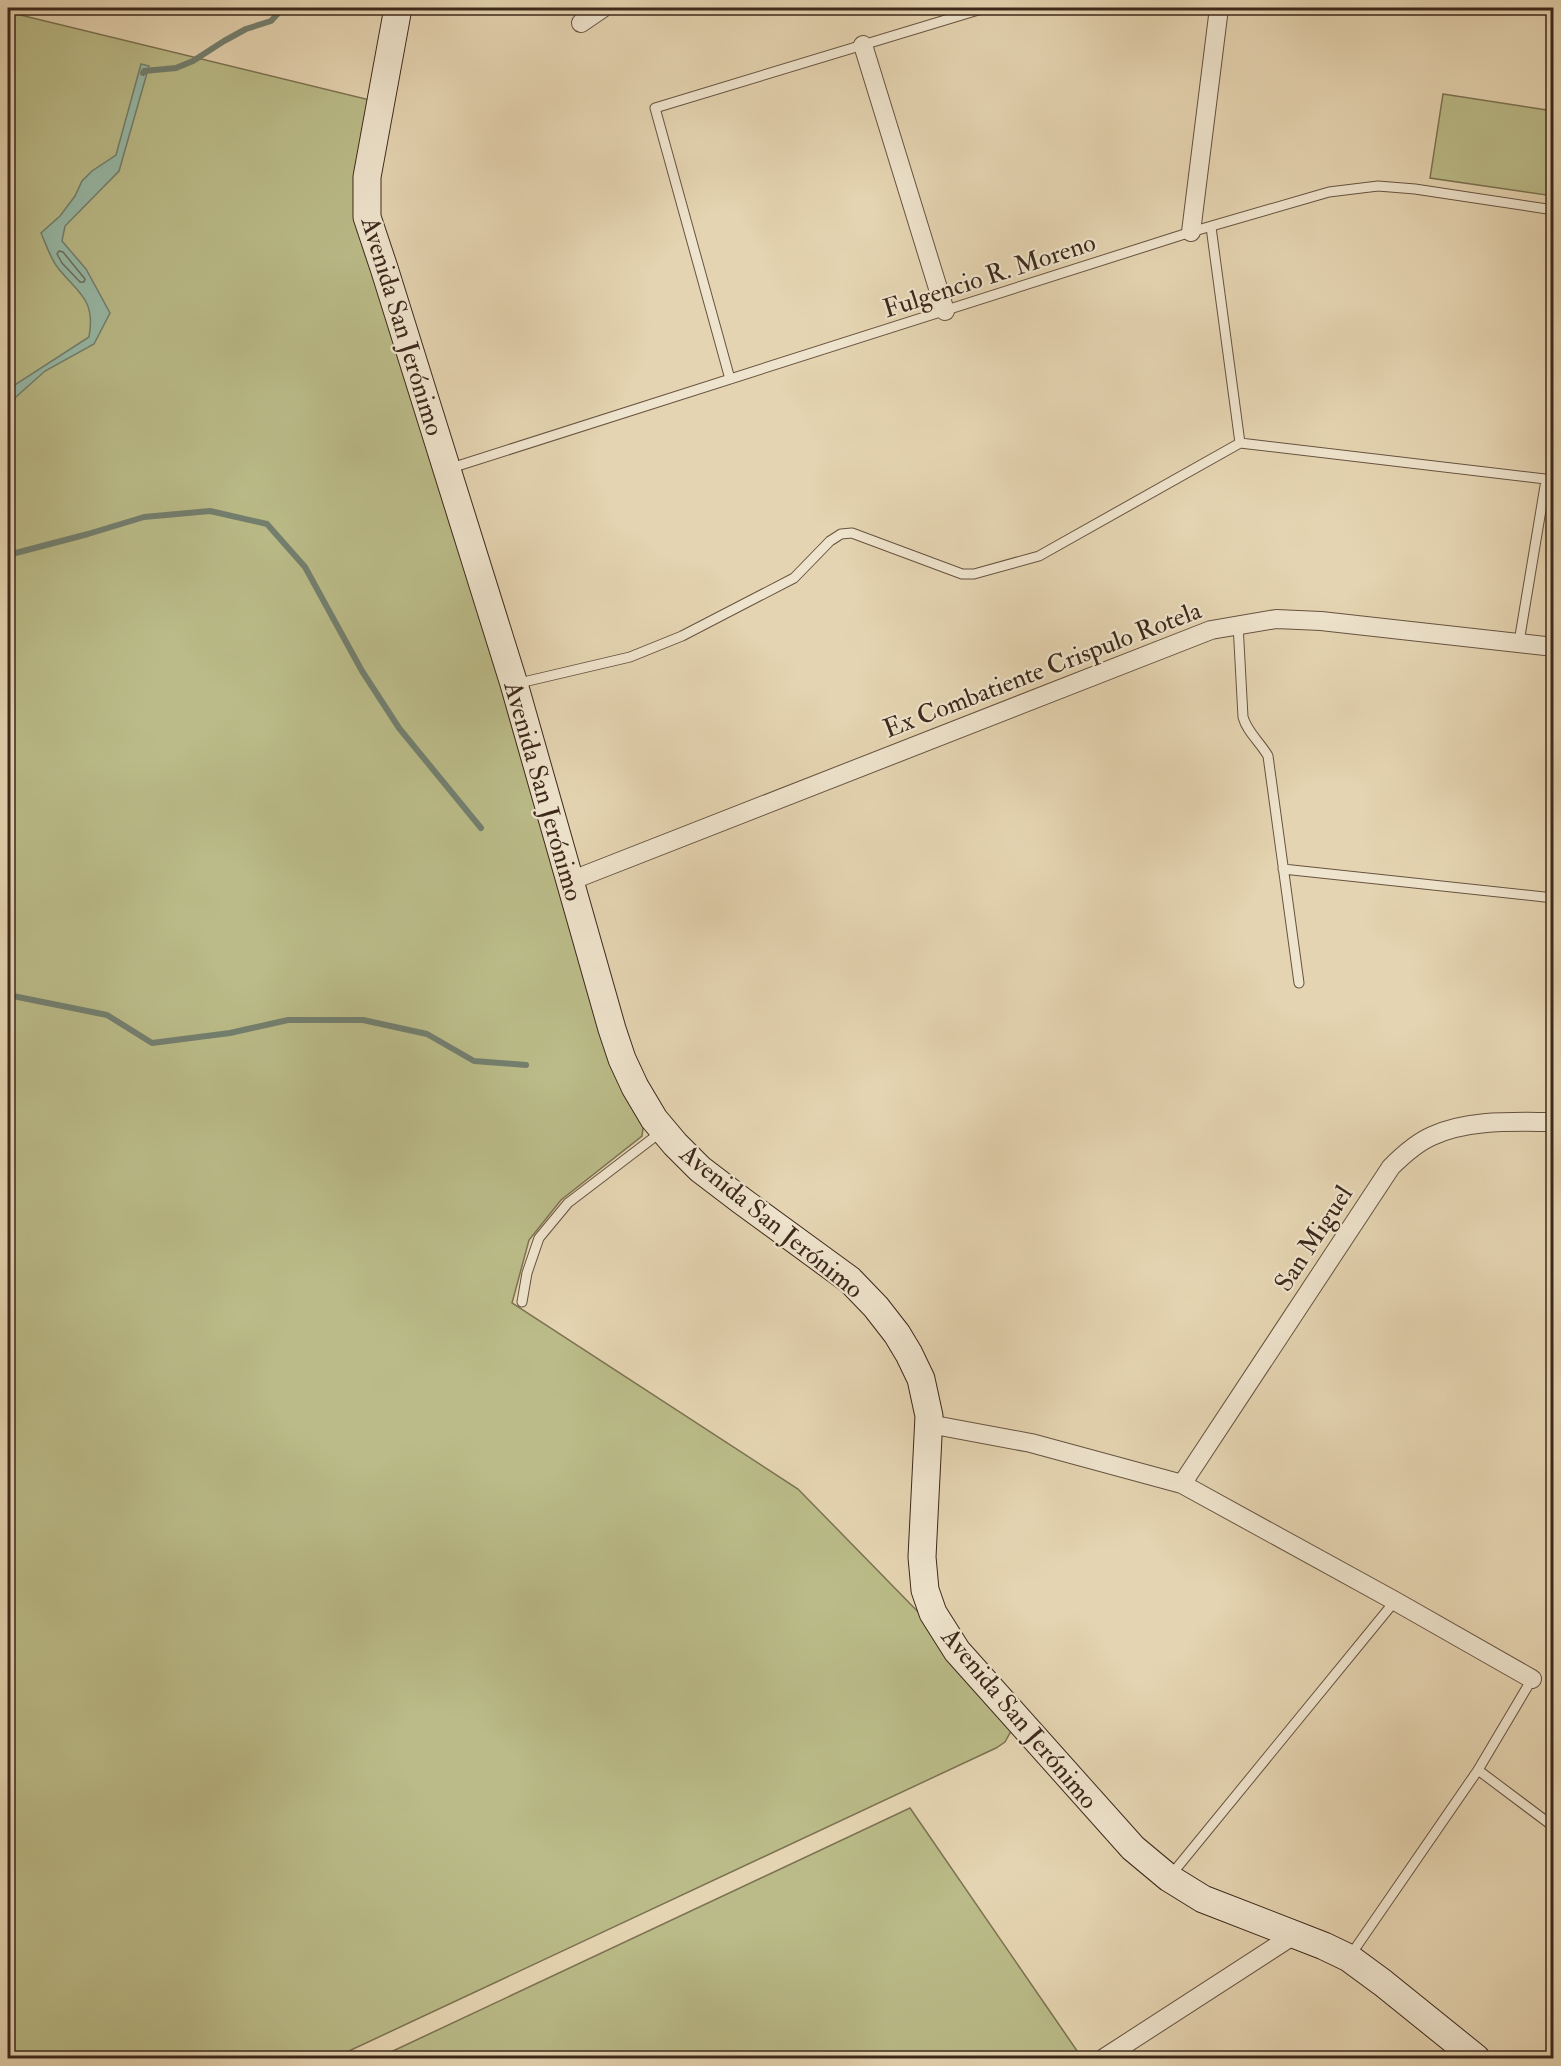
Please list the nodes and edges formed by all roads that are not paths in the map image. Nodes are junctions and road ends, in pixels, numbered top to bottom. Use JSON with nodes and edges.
{"nodes":[{"id":1,"x":398,"y":8,"type":"edge"},
{"id":2,"x":603,"y":8,"type":"edge"},
{"id":3,"x":985,"y":8,"type":"edge"},
{"id":4,"x":1219,"y":8,"type":"edge"},
{"id":5,"x":581,"y":23,"type":"dead end"},
{"id":6,"x":863,"y":45,"type":"junction"},
{"id":7,"x":1554,"y":210,"type":"edge"},
{"id":8,"x":1210,"y":227,"type":"junction"},
{"id":9,"x":1191,"y":232,"type":"junction"},
{"id":10,"x":945,"y":311,"type":"junction"},
{"id":11,"x":730,"y":379,"type":"junction"},
{"id":12,"x":1240,"y":443,"type":"junction"},
{"id":13,"x":446,"y":470,"type":"junction"},
{"id":14,"x":1550,"y":480,"type":"edge"},
{"id":15,"x":1238,"y":624,"type":"junction"},
{"id":16,"x":1518,"y":642,"type":"junction"},
{"id":17,"x":1554,"y":647,"type":"edge"},
{"id":18,"x":514,"y":684,"type":"junction"},
{"id":19,"x":1283,"y":869,"type":"junction"},
{"id":20,"x":570,"y":881,"type":"junction"},
{"id":21,"x":1554,"y":898,"type":"edge"},
{"id":22,"x":1299,"y":983,"type":"dead end"},
{"id":23,"x":1554,"y":1122,"type":"edge"},
{"id":24,"x":664,"y":1130,"type":"junction"},
{"id":25,"x":522,"y":1302,"type":"dead end"},
{"id":26,"x":929,"y":1424,"type":"junction"},
{"id":27,"x":1182,"y":1484,"type":"junction"},
{"id":28,"x":1395,"y":1601,"type":"junction"},
{"id":29,"x":1532,"y":1679,"type":"joint"},
{"id":30,"x":1478,"y":1770,"type":"junction"},
{"id":31,"x":1554,"y":1827,"type":"edge"},
{"id":32,"x":1169,"y":1878,"type":"junction"},
{"id":33,"x":1294,"y":1935,"type":"junction"},
{"id":34,"x":1349,"y":1958,"type":"junction"},
{"id":35,"x":1104,"y":2058,"type":"edge"},
{"id":36,"x":1476,"y":2058,"type":"edge"}],
"edges":[{"from":1,"to":13,"type":"street","name":"Avenida San Jerónimo"},
{"from":2,"to":5,"type":"street"},
{"from":3,"to":6,"type":"lane"},
{"from":4,"to":9,"type":"street"},
{"from":6,"to":10,"type":"street"},
{"from":6,"to":11,"type":"lane"},
{"from":7,"to":8,"type":"lane","name":"Fulgencio R. Moreno"},
{"from":8,"to":9,"type":"lane","name":"Fulgencio R. Moreno"},
{"from":8,"to":12,"type":"lane"},
{"from":9,"to":10,"type":"lane","name":"Fulgencio R. Moreno"},
{"from":10,"to":11,"type":"lane","name":"Fulgencio R. Moreno"},
{"from":11,"to":13,"type":"lane","name":"Fulgencio R. Moreno"},
{"from":12,"to":14,"type":"lane"},
{"from":12,"to":18,"type":"lane"},
{"from":13,"to":18,"type":"street","name":"Avenida San Jerónimo"},
{"from":14,"to":16,"type":"lane"},
{"from":15,"to":16,"type":"street","name":"Ex Combatiente Crispulo Rotela"},
{"from":15,"to":19,"type":"lane"},
{"from":15,"to":20,"type":"street","name":"Ex Combatiente Crispulo Rotela"},
{"from":16,"to":17,"type":"street","name":"Ex Combatiente Crispulo Rotela"},
{"from":18,"to":20,"type":"street","name":"Avenida San Jerónimo"},
{"from":19,"to":21,"type":"lane"},
{"from":19,"to":22,"type":"lane"},
{"from":20,"to":24,"type":"street","name":"Avenida San Jerónimo"},
{"from":23,"to":27,"type":"street","name":"San Miguel"},
{"from":24,"to":25,"type":"lane"},
{"from":24,"to":26,"type":"street","name":"Avenida San Jerónimo"},
{"from":26,"to":27,"type":"street"},
{"from":26,"to":32,"type":"street","name":"Avenida San Jerónimo"},
{"from":27,"to":28,"type":"street"},
{"from":28,"to":29,"type":"street"},
{"from":28,"to":32,"type":"lane"},
{"from":29,"to":30,"type":"lane"},
{"from":30,"to":31,"type":"lane"},
{"from":30,"to":34,"type":"lane"},
{"from":32,"to":33,"type":"street","name":"Avenida San Jerónimo"},
{"from":33,"to":34,"type":"street","name":"Avenida San Jerónimo"},
{"from":33,"to":35,"type":"street"},
{"from":34,"to":36,"type":"street","name":"Avenida San Jerónimo"}]}
